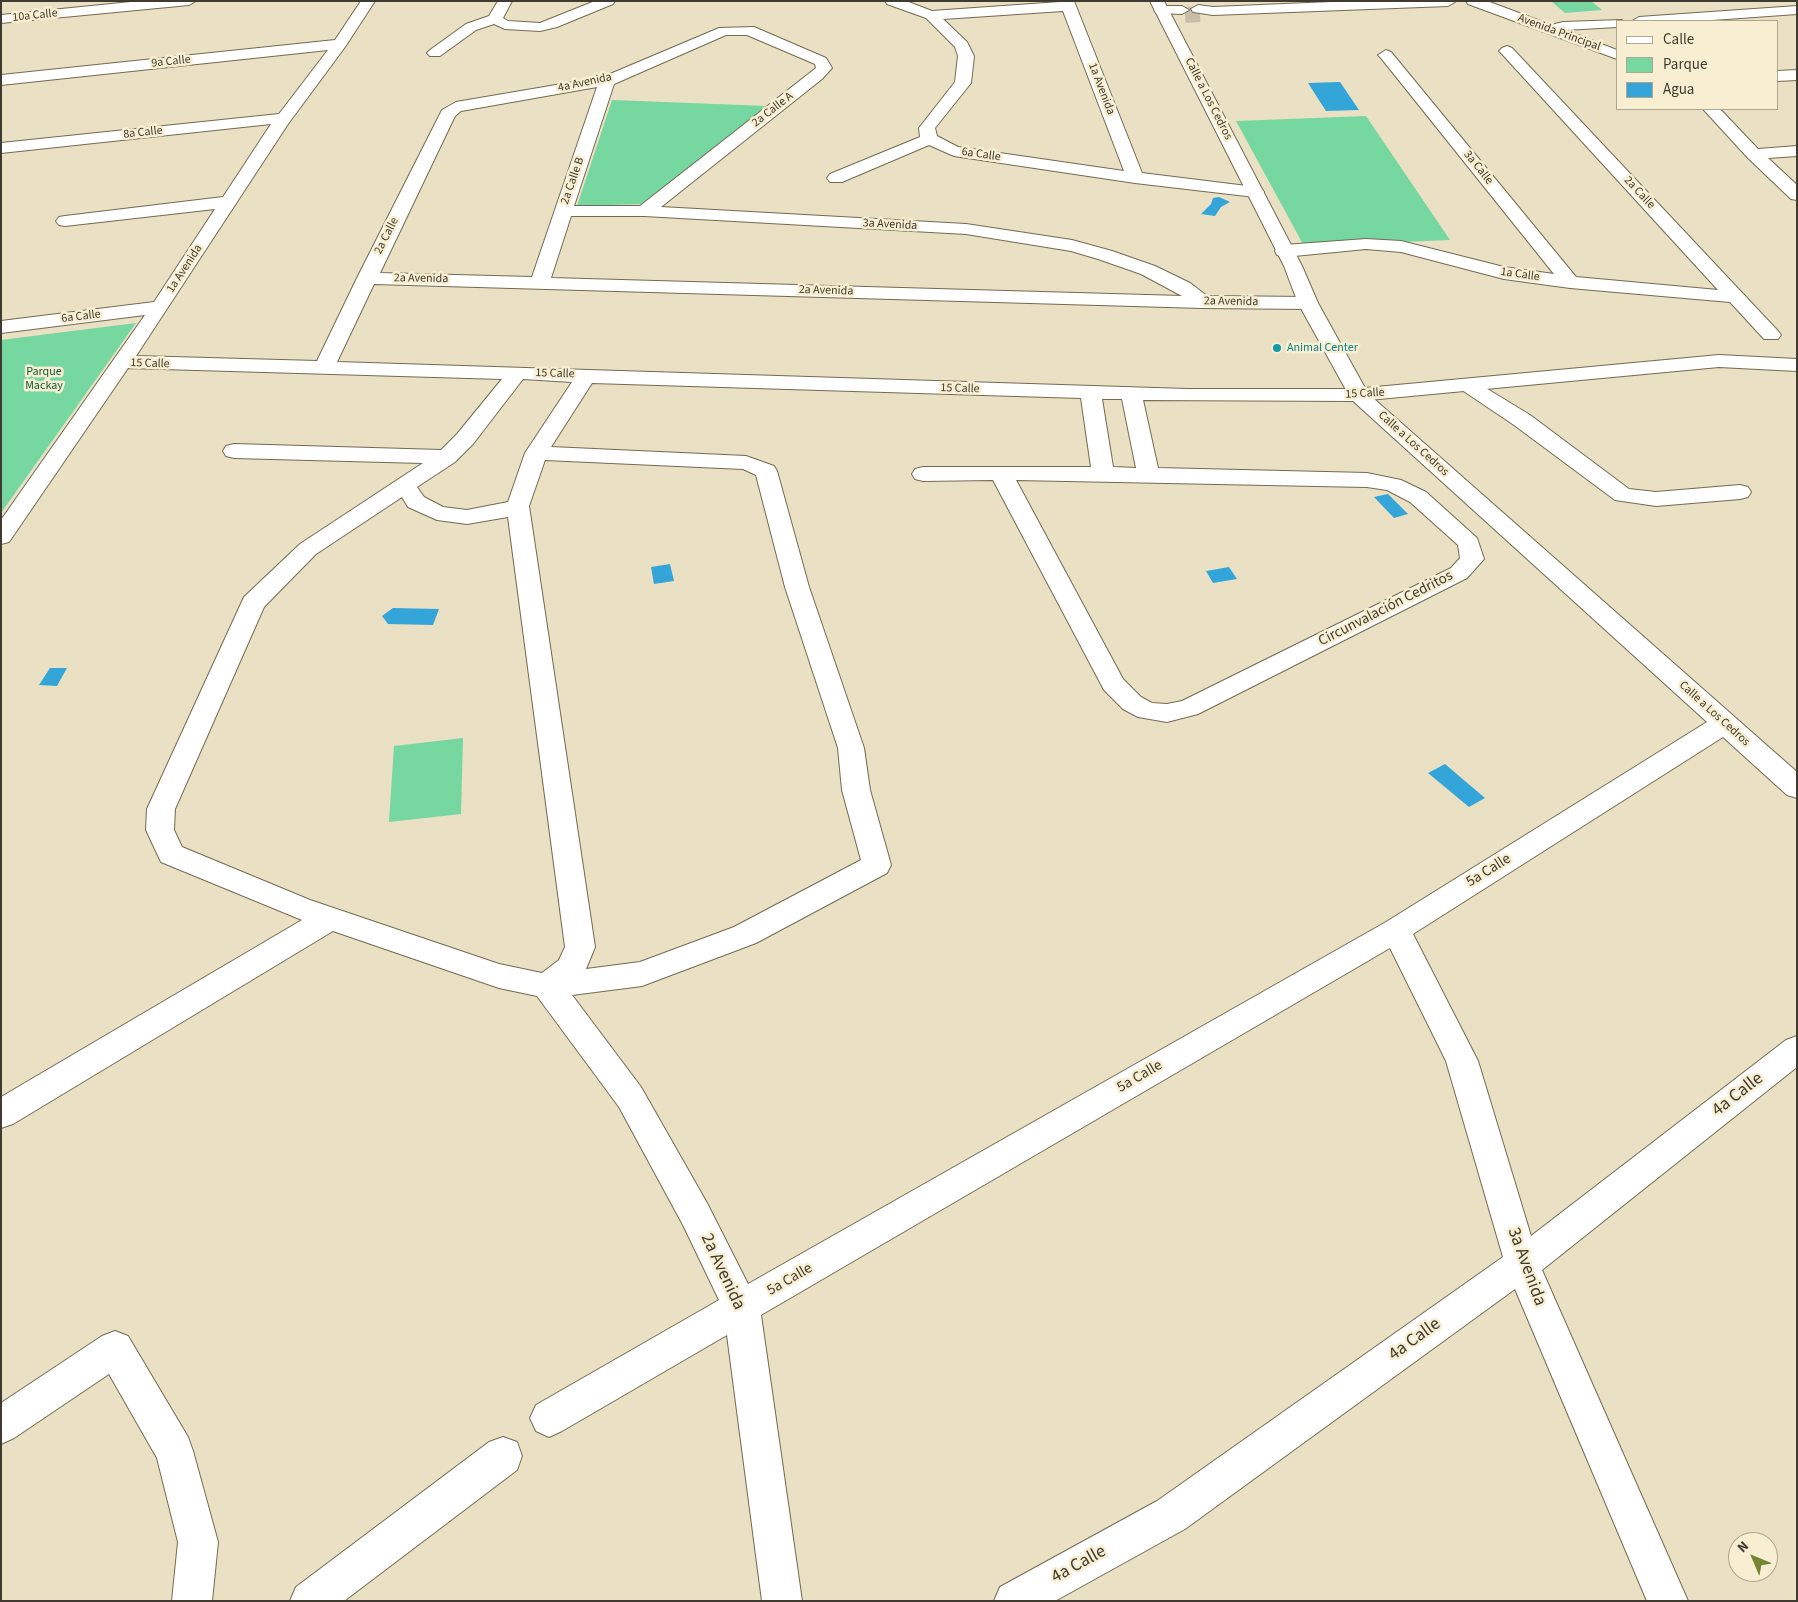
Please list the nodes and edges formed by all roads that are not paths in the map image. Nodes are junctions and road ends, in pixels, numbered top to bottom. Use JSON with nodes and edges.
{"nodes":[{"id":1,"x":189,"y":1,"type":"edge"},
{"id":2,"x":368,"y":1,"type":"edge"},
{"id":3,"x":505,"y":1,"type":"edge"},
{"id":4,"x":608,"y":1,"type":"edge"},
{"id":5,"x":892,"y":1,"type":"edge"},
{"id":6,"x":1473,"y":1,"type":"edge"},
{"id":7,"x":1448,"y":2,"type":"edge"},
{"id":8,"x":1068,"y":4,"type":"edge"},
{"id":9,"x":1161,"y":9,"type":"edge"},
{"id":10,"x":1797,"y":10,"type":"edge"},
{"id":11,"x":931,"y":15,"type":"junction"},
{"id":12,"x":1,"y":20,"type":"edge"},
{"id":13,"x":495,"y":20,"type":"junction"},
{"id":14,"x":1652,"y":20,"type":"edge"},
{"id":15,"x":1616,"y":23,"type":"edge"},
{"id":16,"x":737,"y":29,"type":"joint"},
{"id":17,"x":1554,"y":30,"type":"junction"},
{"id":18,"x":340,"y":44,"type":"junction"},
{"id":19,"x":1507,"y":51,"type":"dead end"},
{"id":20,"x":434,"y":53,"type":"dead end"},
{"id":21,"x":1386,"y":55,"type":"dead end"},
{"id":22,"x":1616,"y":55,"type":"edge"},
{"id":23,"x":1797,"y":75,"type":"edge"},
{"id":24,"x":1778,"y":76,"type":"edge"},
{"id":25,"x":1,"y":80,"type":"edge"},
{"id":26,"x":607,"y":81,"type":"junction"},
{"id":27,"x":456,"y":107,"type":"joint"},
{"id":28,"x":1712,"y":110,"type":"edge"},
{"id":29,"x":284,"y":118,"type":"junction"},
{"id":30,"x":929,"y":139,"type":"junction"},
{"id":31,"x":1,"y":148,"type":"edge"},
{"id":32,"x":1797,"y":151,"type":"edge"},
{"id":33,"x":1754,"y":154,"type":"junction"},
{"id":34,"x":836,"y":178,"type":"dead end"},
{"id":35,"x":1134,"y":178,"type":"junction"},
{"id":36,"x":1254,"y":192,"type":"junction"},
{"id":37,"x":1797,"y":195,"type":"edge"},
{"id":38,"x":229,"y":202,"type":"junction"},
{"id":39,"x":644,"y":210,"type":"junction"},
{"id":40,"x":563,"y":211,"type":"junction"},
{"id":41,"x":65,"y":221,"type":"dead end"},
{"id":42,"x":1284,"y":251,"type":"junction"},
{"id":43,"x":366,"y":278,"type":"junction"},
{"id":44,"x":540,"y":282,"type":"junction"},
{"id":45,"x":1570,"y":282,"type":"junction"},
{"id":46,"x":1736,"y":297,"type":"junction"},
{"id":47,"x":1202,"y":302,"type":"junction"},
{"id":48,"x":1308,"y":303,"type":"junction"},
{"id":49,"x":160,"y":307,"type":"junction"},
{"id":50,"x":1,"y":327,"type":"edge"},
{"id":51,"x":1771,"y":334,"type":"dead end"},
{"id":52,"x":122,"y":362,"type":"junction"},
{"id":53,"x":1794,"y":367,"type":"edge"},
{"id":54,"x":324,"y":368,"type":"junction"},
{"id":55,"x":517,"y":373,"type":"junction"},
{"id":56,"x":587,"y":375,"type":"junction"},
{"id":57,"x":1509,"y":382,"type":"junction"},
{"id":58,"x":1469,"y":386,"type":"junction"},
{"id":59,"x":1090,"y":392,"type":"junction"},
{"id":60,"x":1131,"y":394,"type":"junction"},
{"id":61,"x":1358,"y":395,"type":"junction"},
{"id":62,"x":1522,"y":420,"type":"junction"},
{"id":63,"x":234,"y":450,"type":"dead end"},
{"id":64,"x":536,"y":453,"type":"junction"},
{"id":65,"x":447,"y":457,"type":"junction"},
{"id":66,"x":1001,"y":473,"type":"junction"},
{"id":67,"x":923,"y":474,"type":"dead end"},
{"id":68,"x":1103,"y":474,"type":"junction"},
{"id":69,"x":1148,"y":474,"type":"junction"},
{"id":70,"x":406,"y":486,"type":"junction"},
{"id":71,"x":1740,"y":492,"type":"dead end"},
{"id":72,"x":518,"y":506,"type":"junction"},
{"id":73,"x":1,"y":537,"type":"edge"},
{"id":74,"x":1725,"y":723,"type":"junction"},
{"id":75,"x":1797,"y":788,"type":"edge"},
{"id":76,"x":330,"y":918,"type":"junction"},
{"id":77,"x":1396,"y":930,"type":"junction"},
{"id":78,"x":547,"y":986,"type":"junction"},
{"id":79,"x":1797,"y":1049,"type":"edge"},
{"id":80,"x":1,"y":1114,"type":"edge"},
{"id":81,"x":1522,"y":1264,"type":"junction"},
{"id":82,"x":742,"y":1308,"type":"junction"},
{"id":83,"x":549,"y":1418,"type":"dead end"},
{"id":84,"x":1,"y":1425,"type":"edge"},
{"id":85,"x":503,"y":1456,"type":"dead end"},
{"id":86,"x":192,"y":1601,"type":"edge"},
{"id":87,"x":310,"y":1601,"type":"edge"},
{"id":88,"x":782,"y":1601,"type":"edge"},
{"id":89,"x":1014,"y":1601,"type":"edge"},
{"id":90,"x":1668,"y":1601,"type":"edge"}],
"edges":[{"from":1,"to":12,"type":"street","name":"10a Calle"},
{"from":2,"to":18,"type":"street","name":"1a Avenida"},
{"from":3,"to":13,"type":"street"},
{"from":4,"to":13,"type":"street"},
{"from":5,"to":11,"type":"street"},
{"from":6,"to":17,"type":"street","name":"Avenida Principal"},
{"from":7,"to":9,"type":"street"},
{"from":8,"to":11,"type":"street"},
{"from":8,"to":35,"type":"street","name":"1a Avenida"},
{"from":9,"to":36,"type":"street","name":"Calle a Los Cedros"},
{"from":10,"to":14,"type":"street"},
{"from":11,"to":30,"type":"street"},
{"from":13,"to":20,"type":"street"},
{"from":15,"to":17,"type":"street"},
{"from":16,"to":26,"type":"street","name":"4a Avenida"},
{"from":16,"to":39,"type":"street","name":"2a Calle A"},
{"from":17,"to":22,"type":"street","name":"Avenida Principal"},
{"from":18,"to":25,"type":"street","name":"9a Calle"},
{"from":18,"to":29,"type":"street","name":"1a Avenida"},
{"from":19,"to":46,"type":"street","name":"2a Calle"},
{"from":21,"to":45,"type":"street","name":"3a Calle"},
{"from":23,"to":24,"type":"street"},
{"from":26,"to":27,"type":"street","name":"4a Avenida"},
{"from":26,"to":40,"type":"street","name":"2a Calle B"},
{"from":27,"to":43,"type":"street","name":"2a Calle"},
{"from":28,"to":33,"type":"street"},
{"from":29,"to":31,"type":"street","name":"8a Calle"},
{"from":29,"to":38,"type":"street","name":"1a Avenida"},
{"from":30,"to":34,"type":"street"},
{"from":30,"to":35,"type":"street","name":"6a Calle"},
{"from":32,"to":33,"type":"street"},
{"from":33,"to":37,"type":"street"},
{"from":35,"to":36,"type":"street","name":"6a Calle"},
{"from":36,"to":42,"type":"street","name":"Calle a Los Cedros"},
{"from":38,"to":41,"type":"street"},
{"from":38,"to":49,"type":"street","name":"1a Avenida"},
{"from":39,"to":40,"type":"street","name":"3a Avenida"},
{"from":39,"to":47,"type":"street","name":"3a Avenida"},
{"from":40,"to":44,"type":"street","name":"2a Calle B"},
{"from":42,"to":45,"type":"street","name":"1a Calle"},
{"from":42,"to":48,"type":"street","name":"Calle a Los Cedros"},
{"from":43,"to":44,"type":"street","name":"2a Avenida"},
{"from":43,"to":54,"type":"street","name":"2a Calle"},
{"from":44,"to":47,"type":"street","name":"2a Avenida"},
{"from":45,"to":46,"type":"street","name":"1a Calle"},
{"from":46,"to":51,"type":"street","name":"2a Calle"},
{"from":47,"to":48,"type":"street","name":"2a Avenida"},
{"from":48,"to":61,"type":"street","name":"Calle a Los Cedros"},
{"from":49,"to":50,"type":"street","name":"6a Calle"},
{"from":49,"to":52,"type":"street","name":"1a Avenida"},
{"from":52,"to":54,"type":"street","name":"15 Calle"},
{"from":52,"to":73,"type":"street","name":"1a Avenida"},
{"from":53,"to":57,"type":"street","name":"15 Calle"},
{"from":54,"to":55,"type":"street","name":"15 Calle"},
{"from":55,"to":56,"type":"street","name":"15 Calle"},
{"from":55,"to":65,"type":"street"},
{"from":56,"to":59,"type":"street","name":"15 Calle"},
{"from":56,"to":64,"type":"street"},
{"from":57,"to":58,"type":"street","name":"15 Calle"},
{"from":57,"to":62,"type":"street"},
{"from":58,"to":61,"type":"street","name":"15 Calle"},
{"from":58,"to":62,"type":"street"},
{"from":59,"to":60,"type":"street","name":"15 Calle"},
{"from":59,"to":68,"type":"street"},
{"from":60,"to":61,"type":"street","name":"15 Calle"},
{"from":60,"to":69,"type":"street"},
{"from":61,"to":74,"type":"street","name":"Calle a Los Cedros"},
{"from":62,"to":71,"type":"street"},
{"from":63,"to":65,"type":"street"},
{"from":64,"to":72,"type":"street"},
{"from":64,"to":78,"type":"street"},
{"from":65,"to":70,"type":"street"},
{"from":66,"to":67,"type":"street"},
{"from":66,"to":68,"type":"street","name":"Circunvalación Cedritos"},
{"from":66,"to":69,"type":"street","name":"Circunvalación Cedritos"},
{"from":68,"to":69,"type":"street","name":"Circunvalación Cedritos"},
{"from":70,"to":72,"type":"street"},
{"from":70,"to":76,"type":"street"},
{"from":72,"to":78,"type":"street"},
{"from":74,"to":75,"type":"street","name":"Calle a Los Cedros"},
{"from":74,"to":77,"type":"street","name":"5a Calle"},
{"from":76,"to":78,"type":"street"},
{"from":76,"to":80,"type":"street"},
{"from":77,"to":81,"type":"street","name":"3a Avenida"},
{"from":77,"to":82,"type":"street","name":"5a Calle"},
{"from":78,"to":82,"type":"street","name":"2a Avenida"},
{"from":79,"to":81,"type":"street","name":"4a Calle"},
{"from":81,"to":89,"type":"street","name":"4a Calle"},
{"from":81,"to":90,"type":"street","name":"3a Avenida"},
{"from":82,"to":83,"type":"street","name":"5a Calle"},
{"from":82,"to":88,"type":"street","name":"2a Avenida"},
{"from":84,"to":86,"type":"street"},
{"from":85,"to":87,"type":"street"}]}
